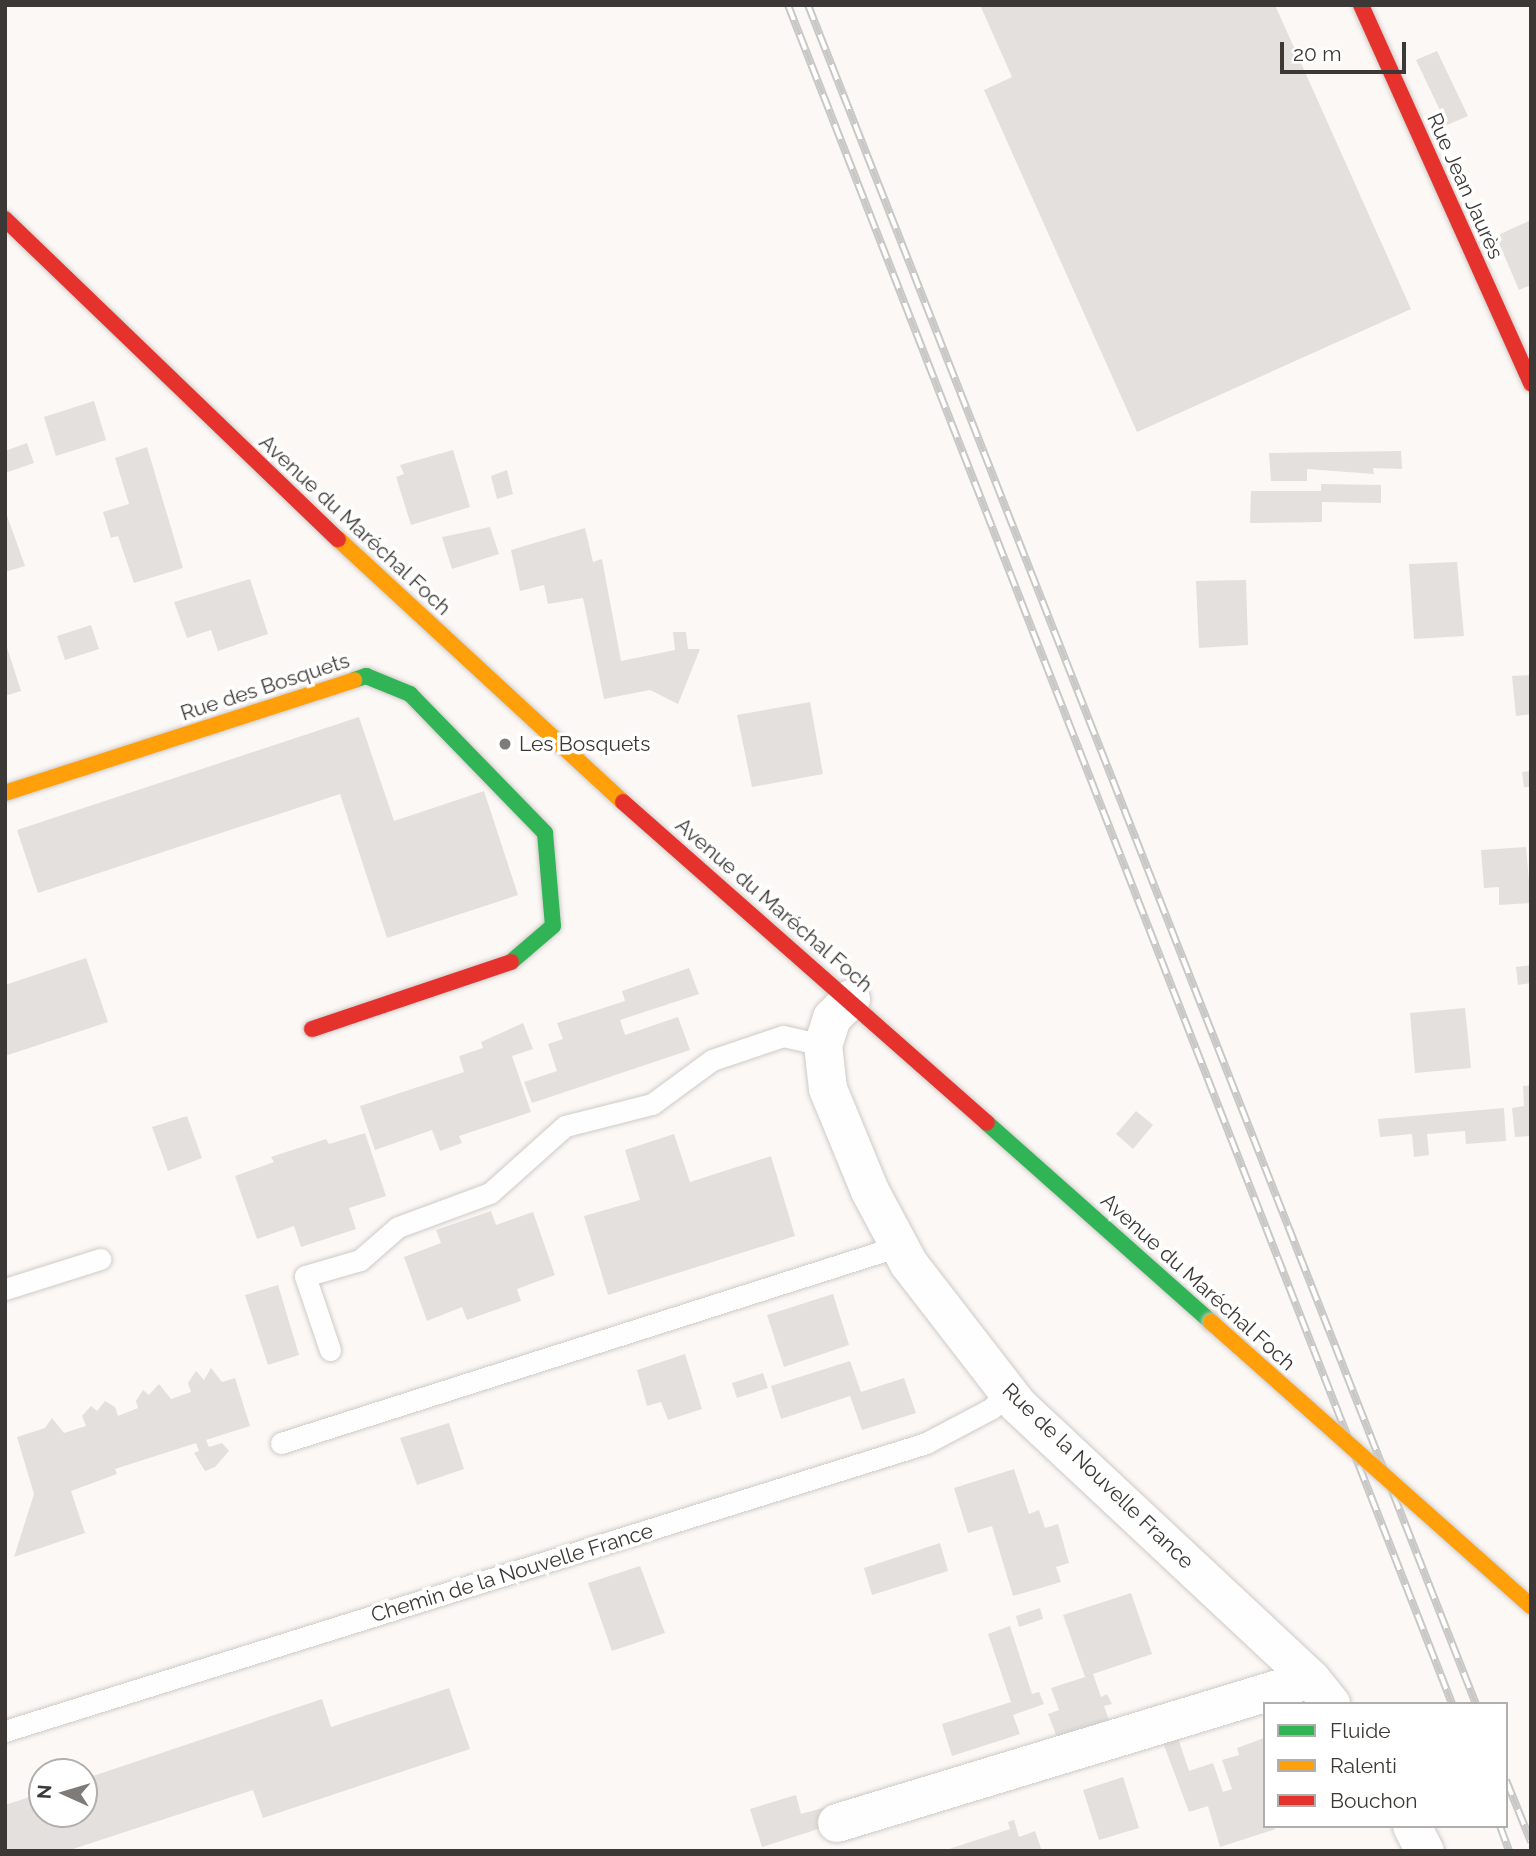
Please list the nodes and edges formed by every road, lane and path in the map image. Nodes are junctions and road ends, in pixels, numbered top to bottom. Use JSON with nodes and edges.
{"nodes":[{"id":1,"x":1361,"y":5,"type":"edge"},
{"id":2,"x":5,"y":219,"type":"edge"},
{"id":3,"x":1531,"y":384,"type":"edge"},
{"id":4,"x":5,"y":793,"type":"edge"},
{"id":5,"x":851,"y":999,"type":"junction"},
{"id":6,"x":312,"y":1029,"type":"dead end"},
{"id":7,"x":823,"y":1045,"type":"junction"},
{"id":8,"x":899,"y":1246,"type":"junction"},
{"id":9,"x":100,"y":1259,"type":"dead end"},
{"id":10,"x":5,"y":1289,"type":"edge"},
{"id":11,"x":330,"y":1350,"type":"dead end"},
{"id":12,"x":1009,"y":1392,"type":"junction"},
{"id":13,"x":281,"y":1443,"type":"dead end"},
{"id":14,"x":1531,"y":1606,"type":"edge"},
{"id":15,"x":1321,"y":1691,"type":"edge"},
{"id":16,"x":1281,"y":1702,"type":"edge"},
{"id":17,"x":1263,"y":1707,"type":"edge"},
{"id":18,"x":5,"y":1731,"type":"edge"},
{"id":19,"x":837,"y":1823,"type":"dead end"},
{"id":20,"x":1413,"y":1828,"type":"edge"},
{"id":21,"x":1425,"y":1851,"type":"edge"}],
"edges":[{"from":1,"to":3,"type":"main road","name":"Rue Jean Jaurès"},
{"from":2,"to":5,"type":"main road","name":"Avenue du Maréchal Foch"},
{"from":4,"to":6,"type":"main road","name":"Rue des Bosquets"},
{"from":5,"to":7,"type":"street","name":"Rue de la Nouvelle France"},
{"from":5,"to":14,"type":"main road","name":"Avenue du Maréchal Foch","bridge":true},
{"from":7,"to":8,"type":"street","name":"Rue de la Nouvelle France"},
{"from":7,"to":11,"type":"lane"},
{"from":8,"to":12,"type":"street","name":"Rue de la Nouvelle France"},
{"from":8,"to":13,"type":"lane"},
{"from":9,"to":10,"type":"lane"},
{"from":12,"to":15,"type":"street","name":"Rue de la Nouvelle France"},
{"from":12,"to":18,"type":"lane","name":"Chemin de la Nouvelle France"},
{"from":15,"to":16,"type":"street"},
{"from":17,"to":19,"type":"street"},
{"from":20,"to":21,"type":"street"}]}
